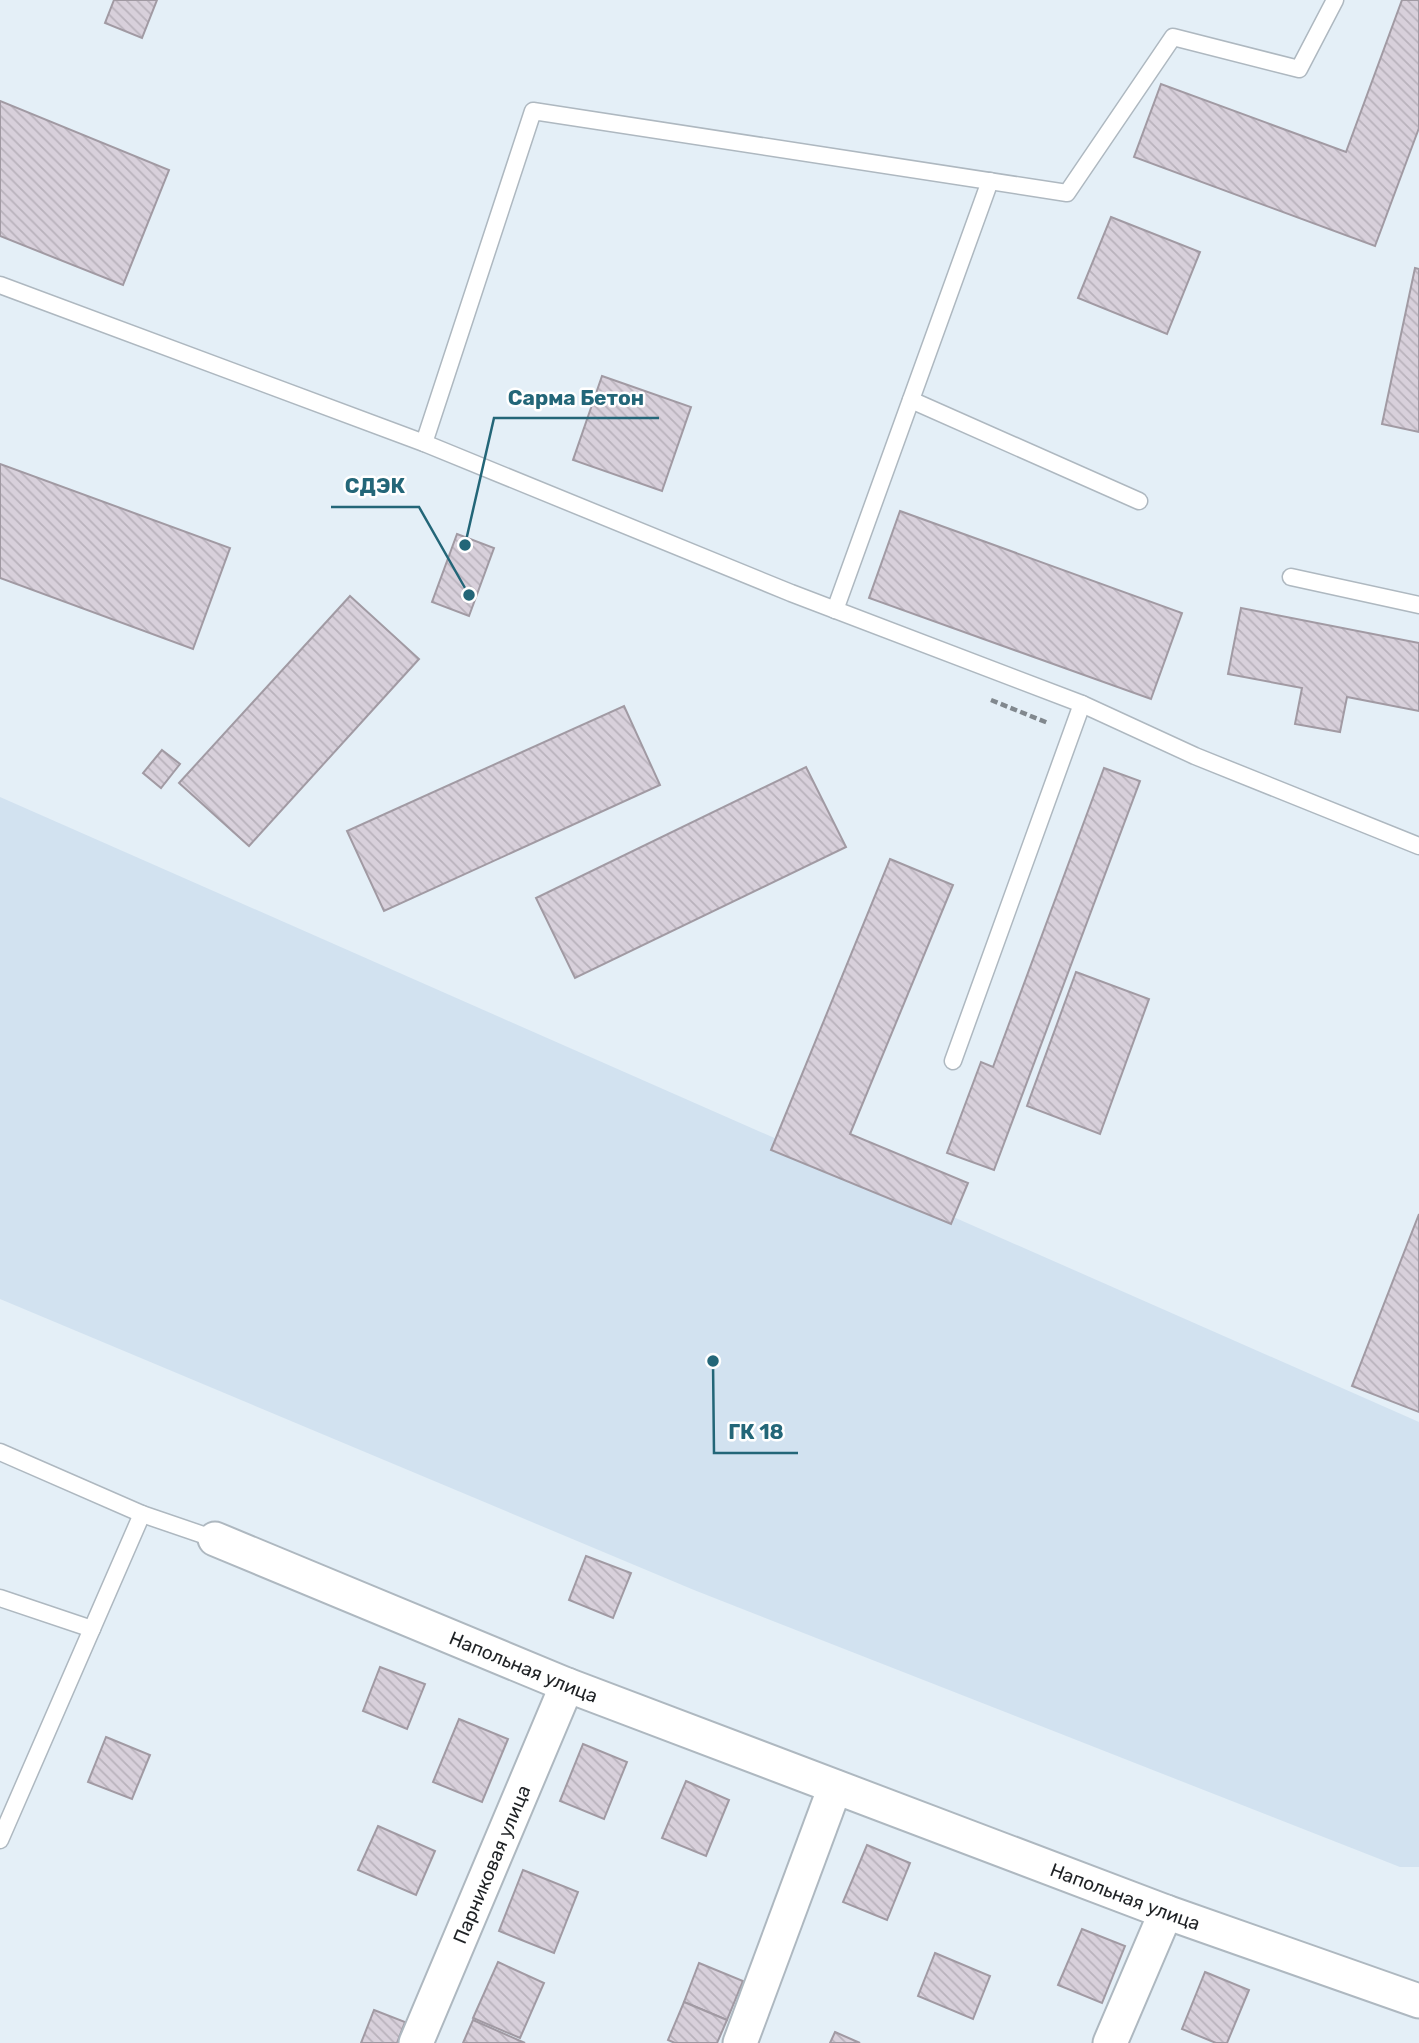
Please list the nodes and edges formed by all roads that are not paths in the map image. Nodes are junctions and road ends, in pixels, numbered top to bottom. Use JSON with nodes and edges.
{"nodes":[{"id":1,"x":1335,"y":0,"type":"edge"},
{"id":2,"x":990,"y":181,"type":"junction"},
{"id":3,"x":0,"y":285,"type":"edge"},
{"id":4,"x":911,"y":400,"type":"junction"},
{"id":5,"x":424,"y":443,"type":"junction"},
{"id":6,"x":1139,"y":501,"type":"dead end"},
{"id":7,"x":1291,"y":577,"type":"dead end"},
{"id":8,"x":1419,"y":605,"type":"edge"},
{"id":9,"x":835,"y":610,"type":"junction"},
{"id":10,"x":1082,"y":704,"type":"junction"},
{"id":11,"x":1419,"y":846,"type":"edge"},
{"id":12,"x":953,"y":1062,"type":"dead end"},
{"id":13,"x":0,"y":1452,"type":"edge"},
{"id":14,"x":142,"y":1514,"type":"junction"},
{"id":15,"x":215,"y":1539,"type":"joint"},
{"id":16,"x":0,"y":1598,"type":"edge"},
{"id":17,"x":92,"y":1629,"type":"junction"},
{"id":18,"x":567,"y":1685,"type":"junction"},
{"id":19,"x":835,"y":1787,"type":"junction"},
{"id":20,"x":0,"y":1840,"type":"edge"},
{"id":21,"x":1166,"y":1912,"type":"junction"},
{"id":22,"x":1419,"y":2001,"type":"edge"},
{"id":23,"x":416,"y":2043,"type":"edge"},
{"id":24,"x":740,"y":2043,"type":"edge"},
{"id":25,"x":1110,"y":2043,"type":"edge"}],
"edges":[{"from":1,"to":2,"type":"lane"},
{"from":2,"to":4,"type":"lane"},
{"from":2,"to":5,"type":"lane"},
{"from":3,"to":5,"type":"lane"},
{"from":4,"to":6,"type":"lane"},
{"from":4,"to":9,"type":"lane"},
{"from":5,"to":9,"type":"lane"},
{"from":7,"to":8,"type":"lane"},
{"from":9,"to":10,"type":"lane"},
{"from":10,"to":11,"type":"lane"},
{"from":10,"to":12,"type":"lane"},
{"from":13,"to":14,"type":"lane"},
{"from":14,"to":15,"type":"lane"},
{"from":14,"to":17,"type":"lane"},
{"from":15,"to":18,"type":"street","name":"Напольная улица"},
{"from":16,"to":17,"type":"lane"},
{"from":17,"to":20,"type":"lane"},
{"from":18,"to":19,"type":"street","name":"Напольная улица"},
{"from":18,"to":23,"type":"street","name":"Парниковая улица"},
{"from":19,"to":21,"type":"street","name":"Напольная улица"},
{"from":19,"to":24,"type":"street"},
{"from":21,"to":22,"type":"street","name":"Напольная улица"},
{"from":21,"to":25,"type":"street"}]}
